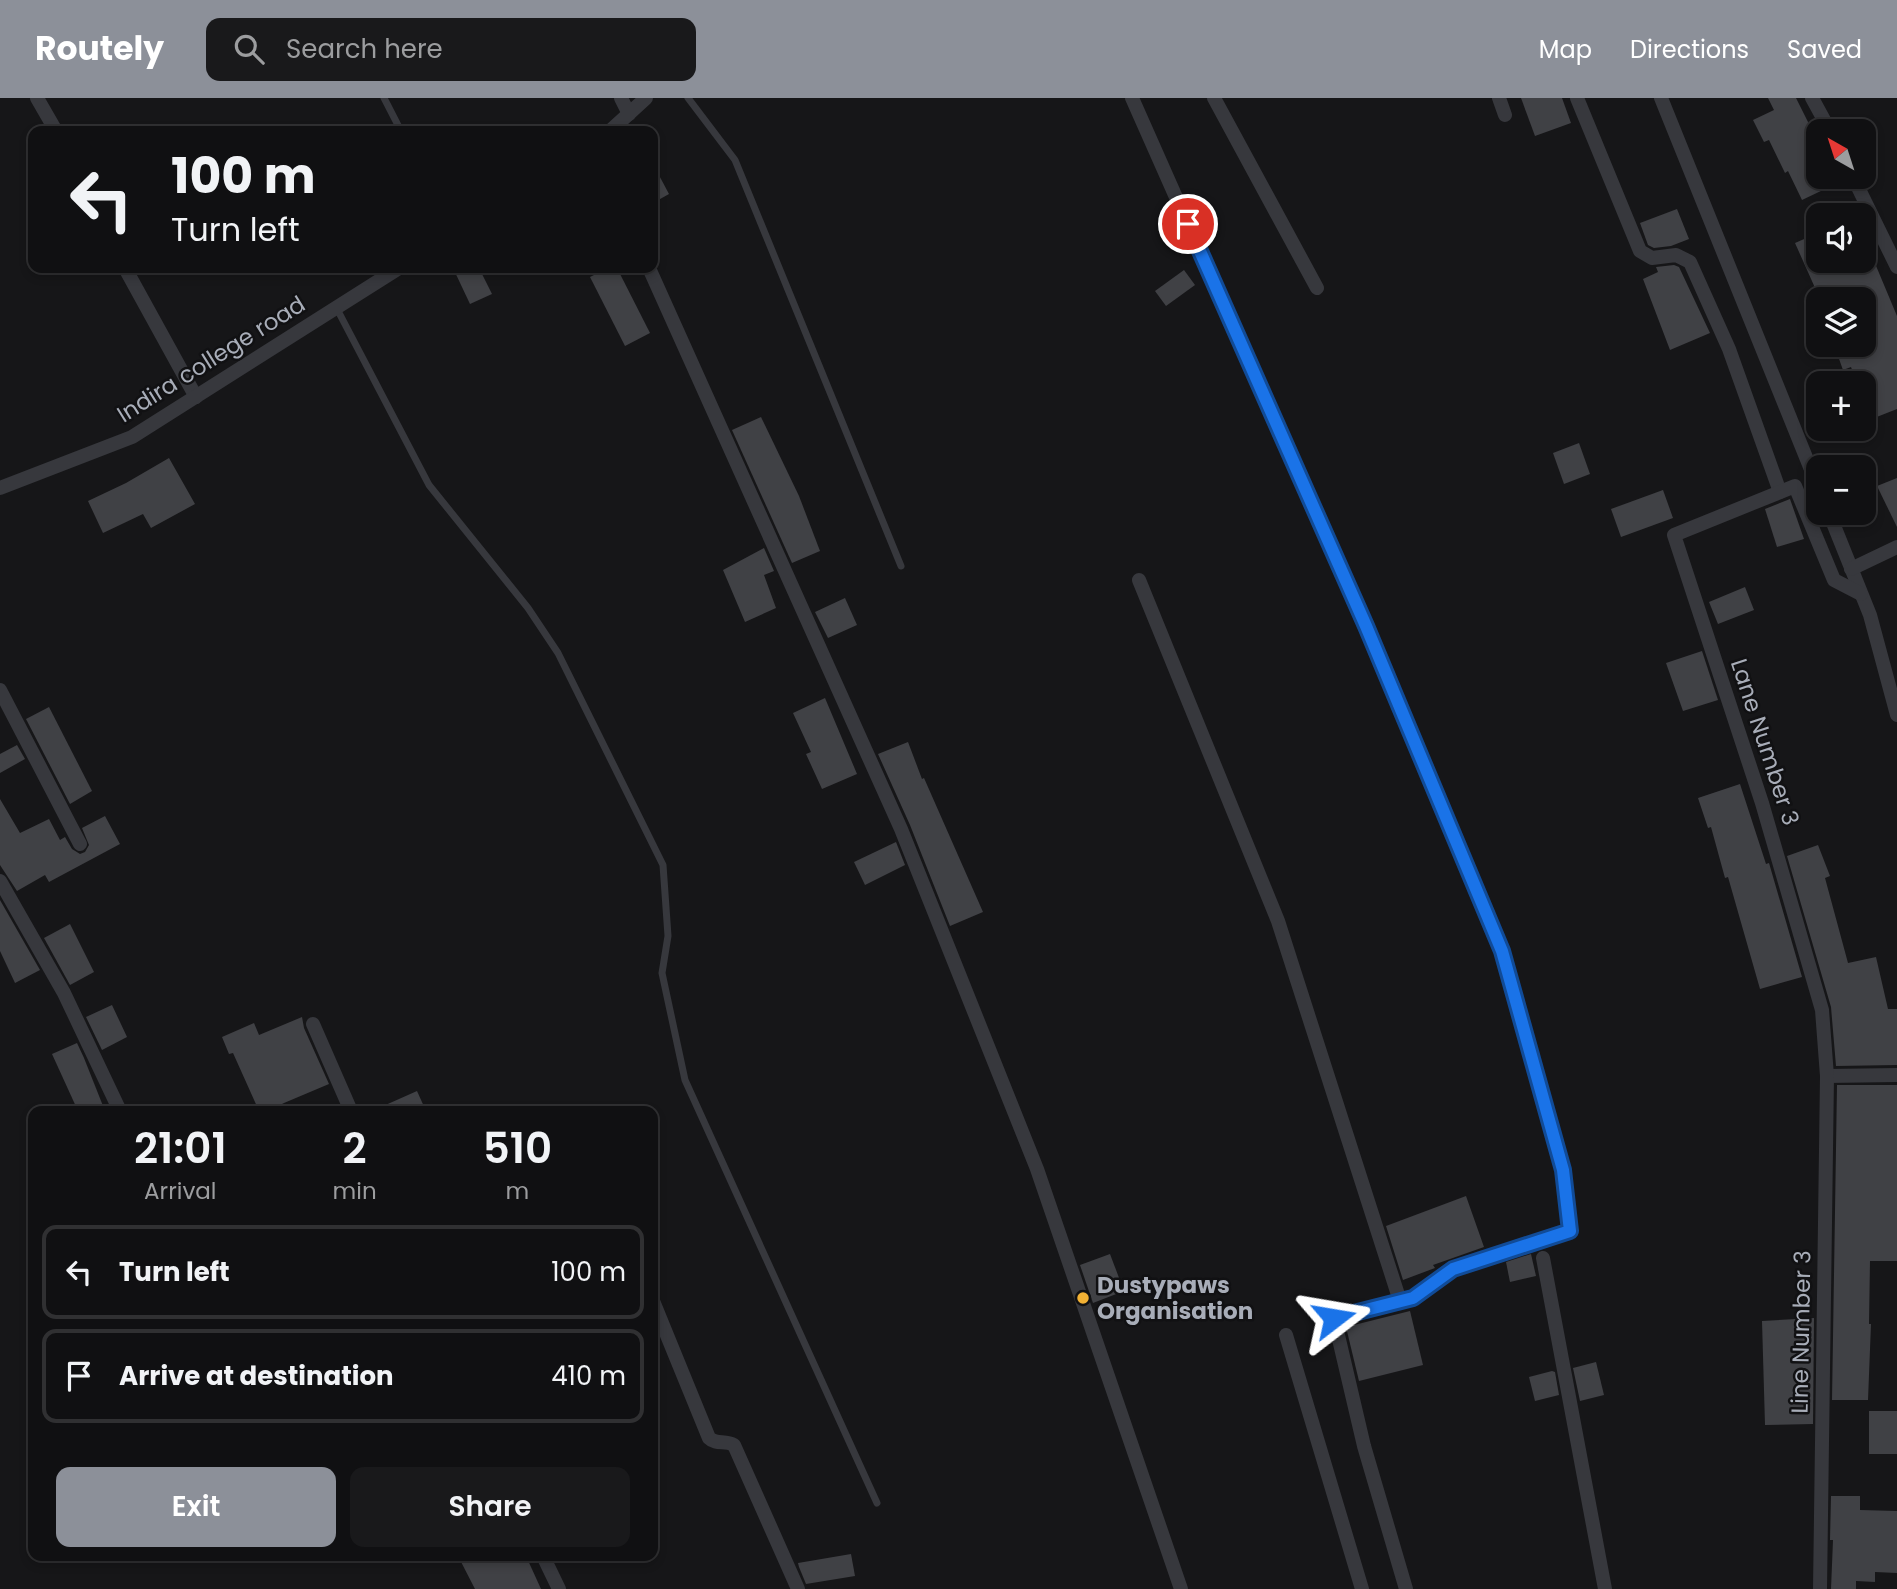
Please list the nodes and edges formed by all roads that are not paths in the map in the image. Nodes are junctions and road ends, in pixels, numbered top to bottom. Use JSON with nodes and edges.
{"nodes":[{"id":1,"x":37,"y":98,"type":"edge"},
{"id":2,"x":384,"y":98,"type":"edge"},
{"id":3,"x":621,"y":98,"type":"edge"},
{"id":4,"x":646,"y":98,"type":"edge"},
{"id":5,"x":688,"y":98,"type":"edge"},
{"id":6,"x":1132,"y":98,"type":"edge"},
{"id":7,"x":1214,"y":98,"type":"edge"},
{"id":8,"x":1499,"y":98,"type":"edge"},
{"id":9,"x":1577,"y":98,"type":"edge"},
{"id":10,"x":1661,"y":98,"type":"edge"},
{"id":11,"x":1812,"y":98,"type":"edge"},
{"id":12,"x":629,"y":114,"type":"junction"},
{"id":13,"x":1505,"y":115,"type":"dead end"},
{"id":14,"x":1823,"y":119,"type":"edge"},
{"id":15,"x":53,"y":126,"type":"edge"},
{"id":16,"x":398,"y":126,"type":"edge"},
{"id":17,"x":616,"y":126,"type":"edge"},
{"id":18,"x":1859,"y":189,"type":"edge"},
{"id":19,"x":1897,"y":267,"type":"edge"},
{"id":20,"x":128,"y":273,"type":"edge"},
{"id":21,"x":390,"y":273,"type":"edge"},
{"id":22,"x":651,"y":273,"type":"edge"},
{"id":23,"x":1317,"y":288,"type":"dead end"},
{"id":24,"x":336,"y":307,"type":"junction"},
{"id":25,"x":196,"y":397,"type":"junction"},
{"id":26,"x":1806,"y":457,"type":"edge"},
{"id":27,"x":0,"y":488,"type":"edge"},
{"id":28,"x":1780,"y":492,"type":"junction"},
{"id":29,"x":1834,"y":525,"type":"edge"},
{"id":30,"x":1897,"y":547,"type":"edge"},
{"id":31,"x":901,"y":566,"type":"dead end"},
{"id":32,"x":1851,"y":569,"type":"junction"},
{"id":33,"x":1139,"y":580,"type":"dead end"},
{"id":34,"x":1861,"y":594,"type":"junction"},
{"id":35,"x":0,"y":690,"type":"edge"},
{"id":36,"x":1897,"y":715,"type":"edge"},
{"id":37,"x":80,"y":844,"type":"dead end"},
{"id":38,"x":0,"y":881,"type":"edge"},
{"id":39,"x":313,"y":1024,"type":"dead end"},
{"id":40,"x":1897,"y":1075,"type":"edge"},
{"id":41,"x":1827,"y":1076,"type":"junction"},
{"id":42,"x":118,"y":1106,"type":"edge"},
{"id":43,"x":349,"y":1106,"type":"edge"},
{"id":44,"x":1543,"y":1258,"type":"dead end"},
{"id":45,"x":1400,"y":1301,"type":"junction"},
{"id":46,"x":658,"y":1313,"type":"edge"},
{"id":47,"x":1286,"y":1335,"type":"dead end"},
{"id":48,"x":877,"y":1503,"type":"dead end"},
{"id":49,"x":545,"y":1561,"type":"edge"},
{"id":50,"x":559,"y":1589,"type":"edge"},
{"id":51,"x":798,"y":1589,"type":"edge"},
{"id":52,"x":1181,"y":1589,"type":"edge"},
{"id":53,"x":1362,"y":1589,"type":"edge"},
{"id":54,"x":1406,"y":1589,"type":"edge"},
{"id":55,"x":1605,"y":1589,"type":"edge"},
{"id":56,"x":1820,"y":1589,"type":"edge"}],
"edges":[{"from":1,"to":15,"type":"street"},
{"from":2,"to":16,"type":"lane"},
{"from":3,"to":12,"type":"street"},
{"from":4,"to":12,"type":"street"},
{"from":5,"to":31,"type":"lane"},
{"from":6,"to":45,"type":"street"},
{"from":7,"to":23,"type":"street"},
{"from":8,"to":13,"type":"street"},
{"from":9,"to":28,"type":"street"},
{"from":10,"to":26,"type":"street"},
{"from":11,"to":14,"type":"street"},
{"from":12,"to":17,"type":"street"},
{"from":18,"to":19,"type":"street"},
{"from":20,"to":25,"type":"street"},
{"from":21,"to":24,"type":"street","name":"Indira college road"},
{"from":22,"to":52,"type":"street"},
{"from":24,"to":25,"type":"street","name":"Indira college road"},
{"from":24,"to":48,"type":"lane"},
{"from":25,"to":27,"type":"street","name":"Indira college road"},
{"from":28,"to":34,"type":"street"},
{"from":28,"to":41,"type":"street","name":"Lane Number 3"},
{"from":29,"to":32,"type":"street"},
{"from":30,"to":32,"type":"street"},
{"from":32,"to":34,"type":"street"},
{"from":33,"to":45,"type":"street"},
{"from":34,"to":36,"type":"street"},
{"from":35,"to":37,"type":"street"},
{"from":38,"to":42,"type":"street"},
{"from":39,"to":43,"type":"street"},
{"from":40,"to":41,"type":"street"},
{"from":41,"to":56,"type":"street","name":"Line Number 3"},
{"from":44,"to":55,"type":"street"},
{"from":45,"to":54,"type":"street"},
{"from":46,"to":51,"type":"street"},
{"from":47,"to":53,"type":"street"},
{"from":49,"to":50,"type":"street"}]}
